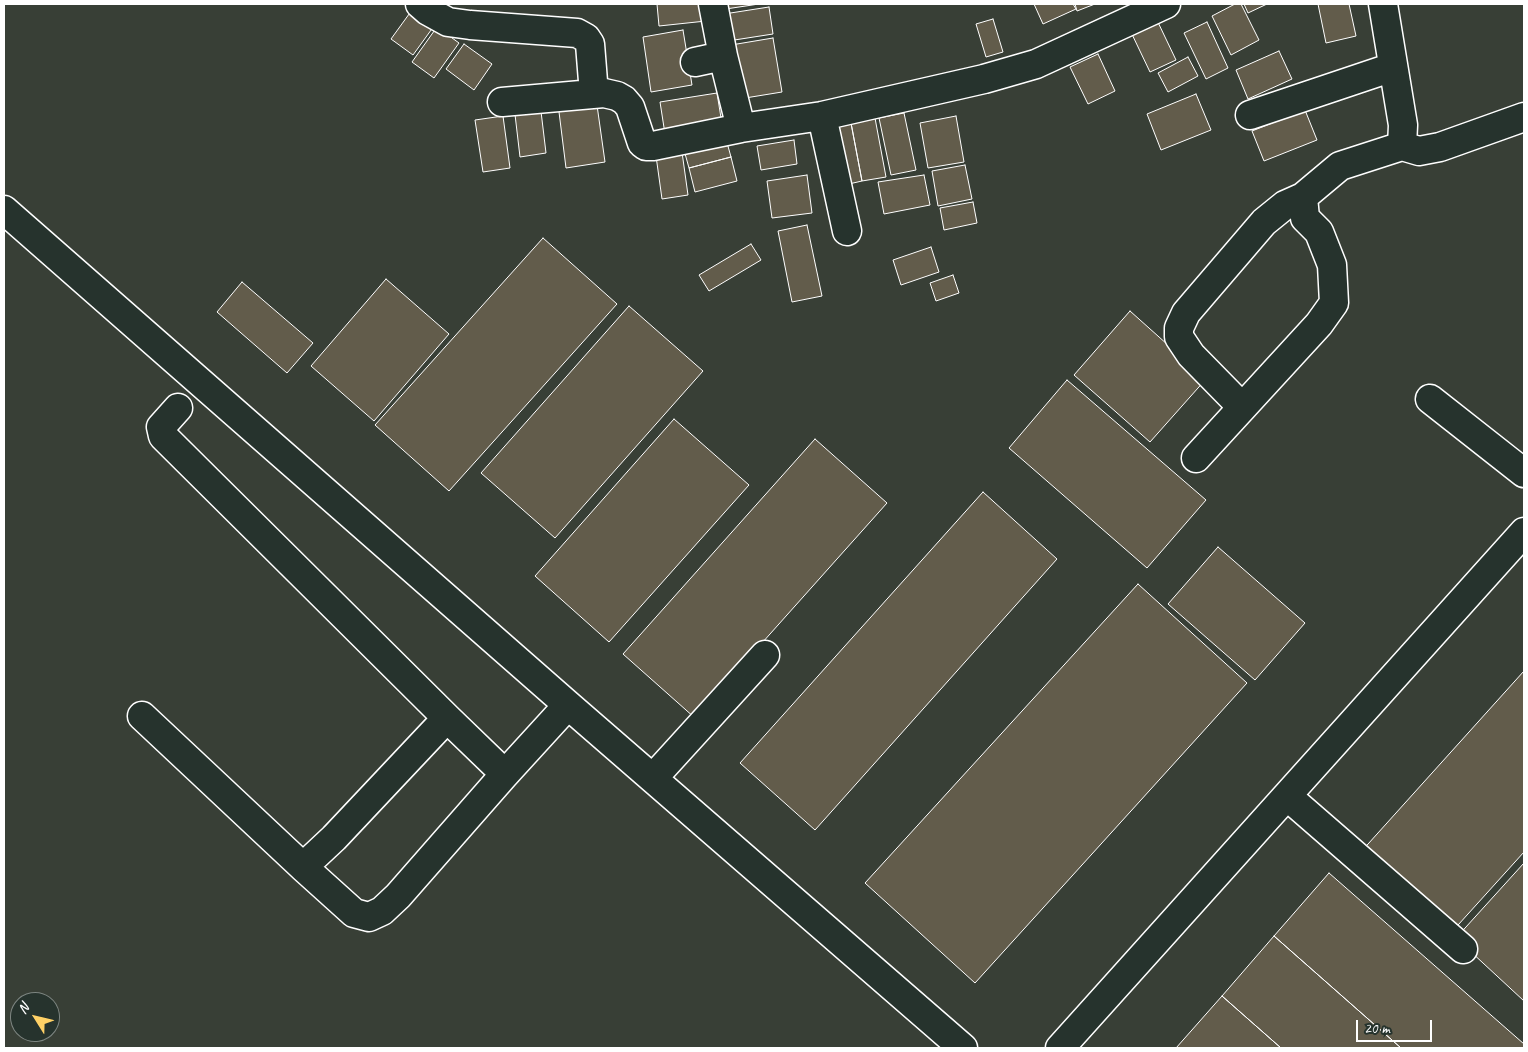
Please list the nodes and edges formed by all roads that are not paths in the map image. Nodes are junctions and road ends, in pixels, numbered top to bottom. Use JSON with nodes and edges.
{"nodes":[{"id":1,"x":420,"y":4,"type":"edge"},
{"id":2,"x":713,"y":4,"type":"edge"},
{"id":3,"x":1166,"y":4,"type":"edge"},
{"id":4,"x":1383,"y":4,"type":"edge"},
{"id":5,"x":723,"y":56,"type":"junction"},
{"id":6,"x":696,"y":62,"type":"dead end"},
{"id":7,"x":1393,"y":67,"type":"junction"},
{"id":8,"x":594,"y":94,"type":"junction"},
{"id":9,"x":502,"y":102,"type":"dead end"},
{"id":10,"x":1250,"y":115,"type":"dead end"},
{"id":11,"x":822,"y":116,"type":"junction"},
{"id":12,"x":1524,"y":117,"type":"edge"},
{"id":13,"x":741,"y":128,"type":"junction"},
{"id":14,"x":1402,"y":146,"type":"junction"},
{"id":15,"x":1303,"y":196,"type":"junction"},
{"id":16,"x":4,"y":210,"type":"edge"},
{"id":17,"x":847,"y":231,"type":"dead end"},
{"id":18,"x":1430,"y":399,"type":"dead end"},
{"id":19,"x":1242,"y":407,"type":"junction"},
{"id":20,"x":178,"y":408,"type":"dead end"},
{"id":21,"x":1196,"y":458,"type":"dead end"},
{"id":22,"x":1524,"y":473,"type":"edge"},
{"id":23,"x":1524,"y":532,"type":"edge"},
{"id":24,"x":765,"y":655,"type":"dead end"},
{"id":25,"x":568,"y":705,"type":"junction"},
{"id":26,"x":142,"y":716,"type":"dead end"},
{"id":27,"x":447,"y":718,"type":"junction"},
{"id":28,"x":506,"y":774,"type":"junction"},
{"id":29,"x":653,"y":778,"type":"junction"},
{"id":30,"x":1287,"y":796,"type":"junction"},
{"id":31,"x":304,"y":867,"type":"junction"},
{"id":32,"x":1463,"y":949,"type":"dead end"},
{"id":33,"x":962,"y":1048,"type":"edge"},
{"id":34,"x":1060,"y":1048,"type":"edge"}],
"edges":[{"from":1,"to":8,"type":"street"},
{"from":2,"to":5,"type":"street"},
{"from":3,"to":11,"type":"street"},
{"from":4,"to":7,"type":"street"},
{"from":5,"to":6,"type":"street"},
{"from":5,"to":13,"type":"street"},
{"from":7,"to":10,"type":"street"},
{"from":7,"to":14,"type":"street"},
{"from":8,"to":9,"type":"street"},
{"from":8,"to":13,"type":"street"},
{"from":11,"to":13,"type":"street"},
{"from":11,"to":17,"type":"street"},
{"from":12,"to":14,"type":"street"},
{"from":14,"to":15,"type":"street"},
{"from":15,"to":19,"type":"street"},
{"from":15,"to":19,"type":"street"},
{"from":16,"to":25,"type":"street"},
{"from":18,"to":22,"type":"street"},
{"from":19,"to":21,"type":"street"},
{"from":20,"to":27,"type":"street"},
{"from":23,"to":30,"type":"street"},
{"from":24,"to":29,"type":"street"},
{"from":25,"to":28,"type":"street"},
{"from":25,"to":29,"type":"street"},
{"from":26,"to":31,"type":"street"},
{"from":27,"to":28,"type":"street"},
{"from":27,"to":31,"type":"street"},
{"from":28,"to":31,"type":"street"},
{"from":29,"to":33,"type":"street"},
{"from":30,"to":32,"type":"street"},
{"from":30,"to":34,"type":"street"}]}
